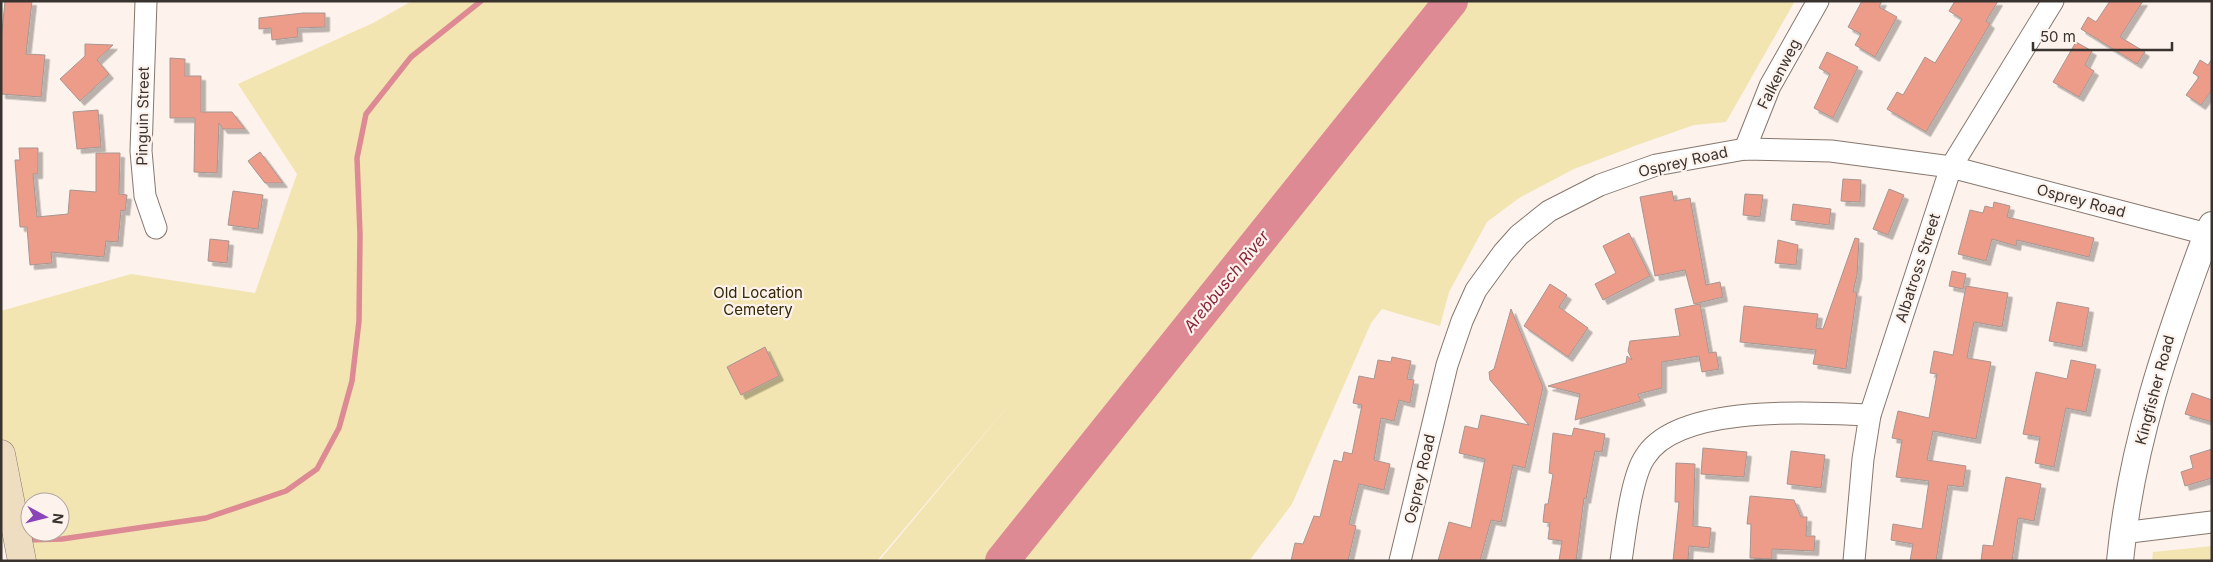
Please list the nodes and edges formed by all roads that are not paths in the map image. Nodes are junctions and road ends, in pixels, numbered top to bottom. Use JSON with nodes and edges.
{"nodes":[{"id":1,"x":146,"y":1,"type":"edge"},
{"id":2,"x":1818,"y":1,"type":"edge"},
{"id":3,"x":2052,"y":1,"type":"edge"},
{"id":4,"x":1745,"y":149,"type":"junction"},
{"id":5,"x":1951,"y":167,"type":"junction"},
{"id":6,"x":156,"y":228,"type":"dead end"},
{"id":7,"x":2209,"y":229,"type":"edge"},
{"id":8,"x":1870,"y":415,"type":"junction"},
{"id":9,"x":2,"y":461,"type":"edge"},
{"id":10,"x":2212,"y":522,"type":"edge"},
{"id":11,"x":2122,"y":533,"type":"junction"},
{"id":12,"x":22,"y":561,"type":"edge"},
{"id":13,"x":1400,"y":561,"type":"edge"},
{"id":14,"x":1621,"y":561,"type":"edge"},
{"id":15,"x":1854,"y":561,"type":"edge"},
{"id":16,"x":2120,"y":561,"type":"edge"}],
"edges":[{"from":1,"to":6,"type":"street","name":"Pinguin Street"},
{"from":2,"to":4,"type":"street","name":"Falkenweg"},
{"from":3,"to":5,"type":"street","name":"Albatross Street"},
{"from":4,"to":5,"type":"street","name":"Osprey Road"},
{"from":4,"to":13,"type":"street","name":"Osprey Road"},
{"from":5,"to":7,"type":"street","name":"Osprey Road"},
{"from":5,"to":8,"type":"street","name":"Albatross Street"},
{"from":7,"to":11,"type":"street","name":"Kingfisher Road"},
{"from":8,"to":14,"type":"street"},
{"from":8,"to":15,"type":"street","name":"Albatross Street"},
{"from":9,"to":12,"type":"main road"},
{"from":10,"to":11,"type":"street"},
{"from":11,"to":16,"type":"street","name":"Kingfisher Road"}]}
